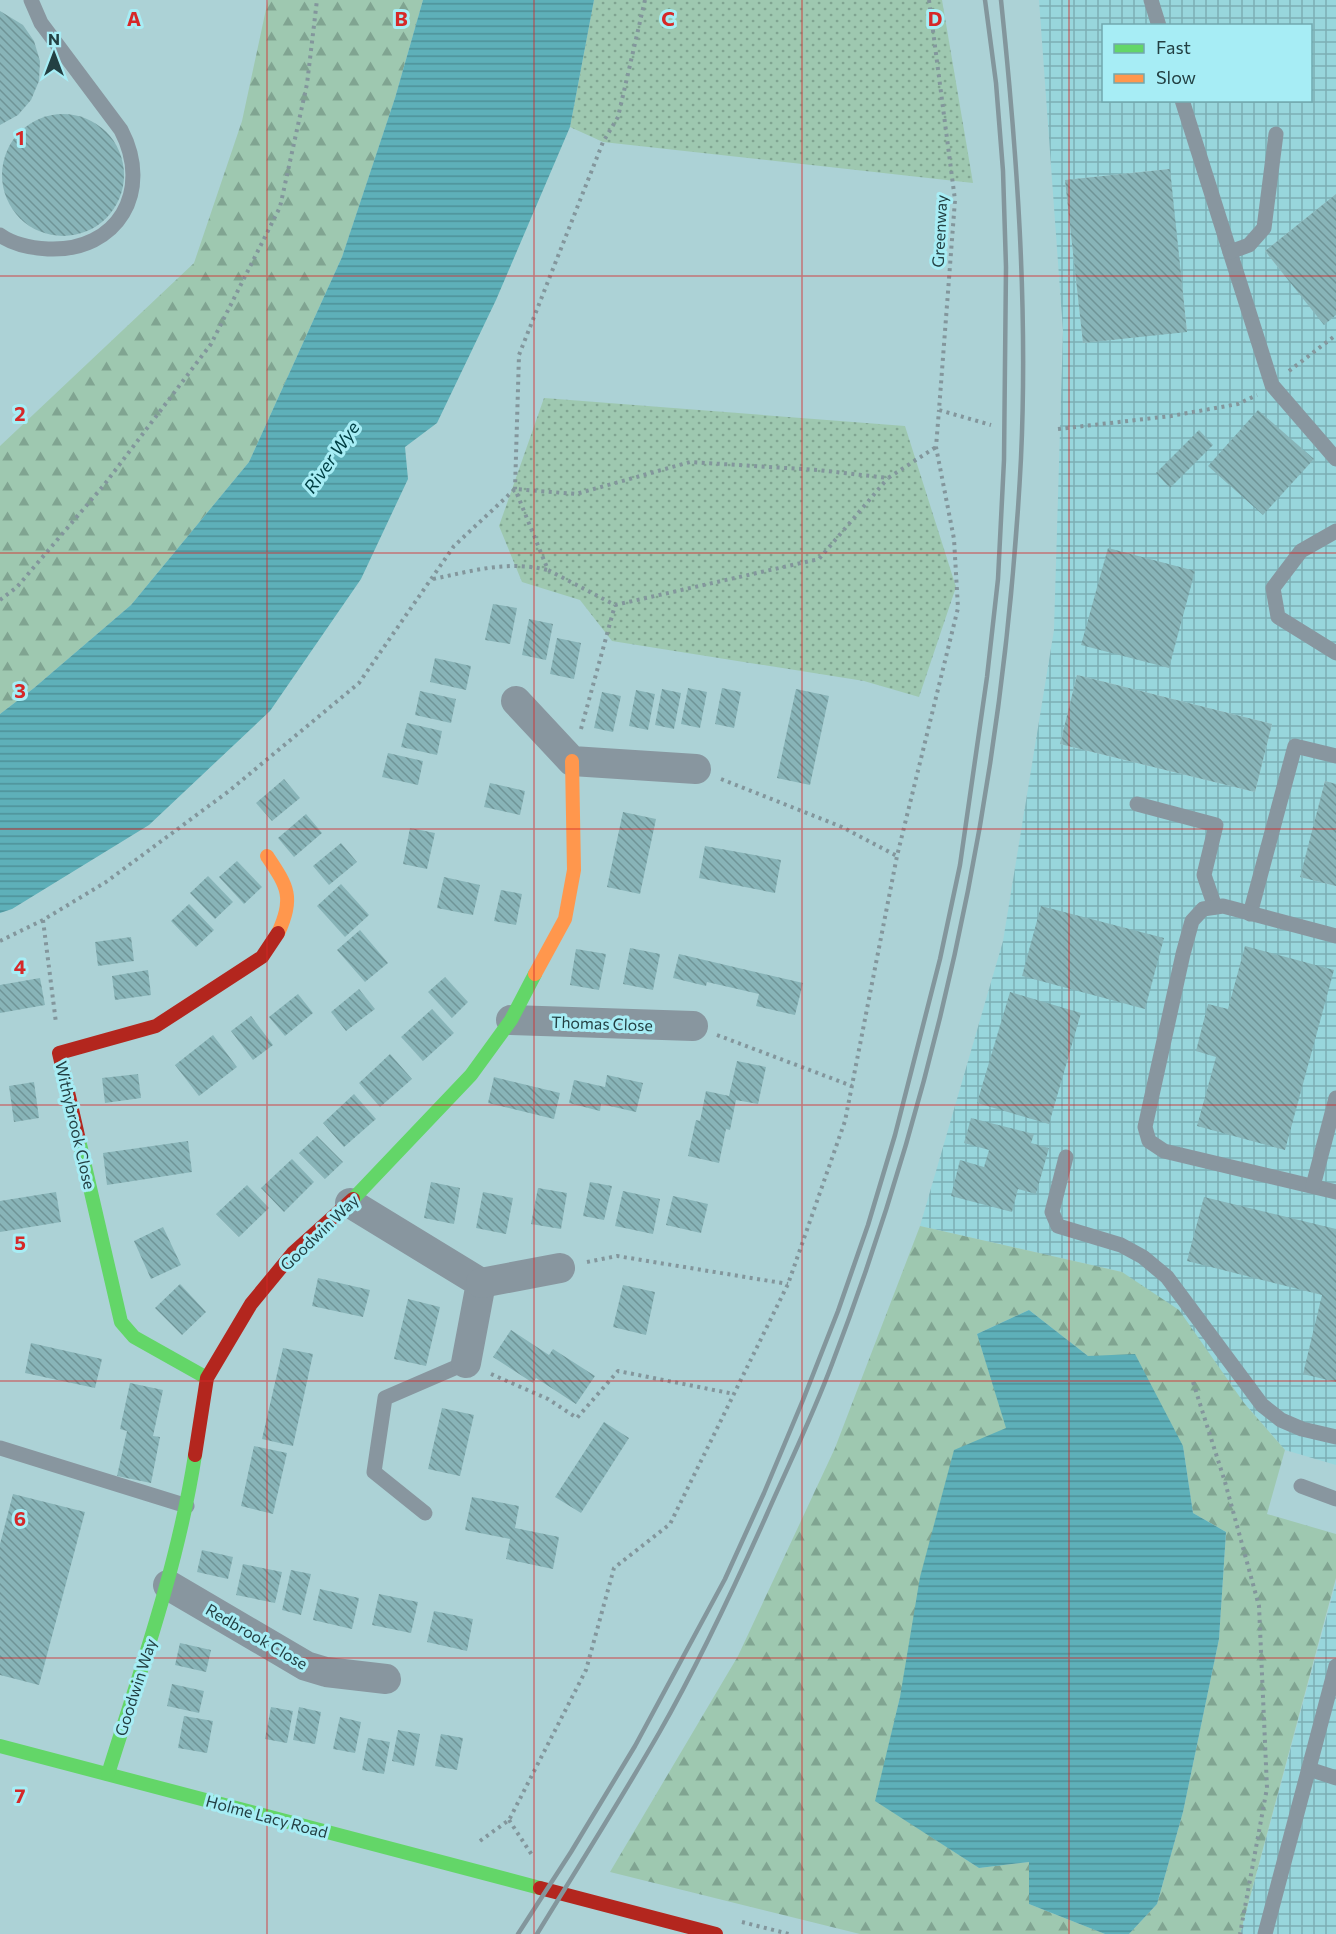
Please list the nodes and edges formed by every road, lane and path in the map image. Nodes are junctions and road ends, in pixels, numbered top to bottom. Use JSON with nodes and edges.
{"nodes":[{"id":1,"x":31,"y":0,"type":"edge"},
{"id":2,"x":317,"y":0,"type":"edge"},
{"id":3,"x":645,"y":0,"type":"edge"},
{"id":4,"x":928,"y":0,"type":"edge"},
{"id":5,"x":1151,"y":0,"type":"edge"},
{"id":6,"x":1158,"y":24,"type":"edge"},
{"id":7,"x":1183,"y":102,"type":"edge"},
{"id":8,"x":1276,"y":134,"type":"dead end"},
{"id":9,"x":0,"y":235,"type":"edge"},
{"id":10,"x":1230,"y":252,"type":"junction"},
{"id":11,"x":1336,"y":335,"type":"edge"},
{"id":12,"x":1272,"y":385,"type":"junction"},
{"id":13,"x":939,"y":410,"type":"junction"},
{"id":14,"x":991,"y":425,"type":"dead end"},
{"id":15,"x":1058,"y":429,"type":"dead end"},
{"id":16,"x":936,"y":447,"type":"junction"},
{"id":17,"x":1336,"y":459,"type":"edge"},
{"id":18,"x":888,"y":478,"type":"junction"},
{"id":19,"x":515,"y":489,"type":"junction"},
{"id":20,"x":1336,"y":531,"type":"edge"},
{"id":21,"x":548,"y":570,"type":"junction"},
{"id":22,"x":432,"y":579,"type":"junction"},
{"id":23,"x":0,"y":600,"type":"edge"},
{"id":24,"x":615,"y":605,"type":"junction"},
{"id":25,"x":1336,"y":652,"type":"edge"},
{"id":26,"x":516,"y":701,"type":"dead end"},
{"id":27,"x":1336,"y":756,"type":"edge"},
{"id":28,"x":572,"y":761,"type":"junction"},
{"id":29,"x":696,"y":768,"type":"joint"},
{"id":30,"x":1137,"y":804,"type":"dead end"},
{"id":31,"x":267,"y":856,"type":"dead end"},
{"id":32,"x":897,"y":856,"type":"junction"},
{"id":33,"x":1215,"y":907,"type":"junction"},
{"id":34,"x":1250,"y":914,"type":"junction"},
{"id":35,"x":43,"y":920,"type":"junction"},
{"id":36,"x":1336,"y":936,"type":"edge"},
{"id":37,"x":0,"y":941,"type":"edge"},
{"id":38,"x":512,"y":1020,"type":"junction"},
{"id":39,"x":693,"y":1026,"type":"joint"},
{"id":40,"x":59,"y":1053,"type":"junction"},
{"id":41,"x":852,"y":1086,"type":"junction"},
{"id":42,"x":1336,"y":1098,"type":"edge"},
{"id":43,"x":1066,"y":1157,"type":"dead end"},
{"id":44,"x":1313,"y":1186,"type":"junction"},
{"id":45,"x":1336,"y":1192,"type":"edge"},
{"id":46,"x":351,"y":1203,"type":"junction"},
{"id":47,"x":560,"y":1268,"type":"joint"},
{"id":48,"x":481,"y":1283,"type":"junction"},
{"id":49,"x":788,"y":1284,"type":"junction"},
{"id":50,"x":466,"y":1363,"type":"junction"},
{"id":51,"x":207,"y":1378,"type":"junction"},
{"id":52,"x":1192,"y":1382,"type":"dead end"},
{"id":53,"x":734,"y":1394,"type":"junction"},
{"id":54,"x":1336,"y":1437,"type":"edge"},
{"id":55,"x":0,"y":1448,"type":"edge"},
{"id":56,"x":1301,"y":1486,"type":"dead end"},
{"id":57,"x":1336,"y":1498,"type":"edge"},
{"id":58,"x":187,"y":1506,"type":"junction"},
{"id":59,"x":425,"y":1513,"type":"dead end"},
{"id":60,"x":168,"y":1585,"type":"junction"},
{"id":61,"x":1336,"y":1666,"type":"edge"},
{"id":62,"x":386,"y":1679,"type":"dead end"},
{"id":63,"x":0,"y":1746,"type":"edge"},
{"id":64,"x":1309,"y":1769,"type":"junction"},
{"id":65,"x":108,"y":1774,"type":"junction"},
{"id":66,"x":1336,"y":1778,"type":"edge"},
{"id":67,"x":476,"y":1844,"type":"dead end"},
{"id":68,"x":716,"y":1934,"type":"edge"},
{"id":69,"x":1240,"y":1934,"type":"edge"},
{"id":70,"x":1265,"y":1934,"type":"edge"}],
"edges":[{"from":1,"to":9,"type":"lane"},
{"from":2,"to":23,"type":"path"},
{"from":3,"to":19,"type":"path"},
{"from":4,"to":13,"type":"path","name":"Greenway"},
{"from":5,"to":6,"type":"lane"},
{"from":7,"to":10,"type":"lane"},
{"from":8,"to":10,"type":"lane"},
{"from":10,"to":12,"type":"lane"},
{"from":11,"to":12,"type":"path"},
{"from":12,"to":15,"type":"path"},
{"from":12,"to":17,"type":"lane"},
{"from":13,"to":14,"type":"path"},
{"from":13,"to":16,"type":"path","name":"Greenway"},
{"from":16,"to":18,"type":"path"},
{"from":16,"to":32,"type":"path","name":"Greenway"},
{"from":18,"to":19,"type":"path"},
{"from":18,"to":24,"type":"path"},
{"from":19,"to":21,"type":"path"},
{"from":19,"to":22,"type":"path"},
{"from":20,"to":25,"type":"lane"},
{"from":21,"to":22,"type":"path"},
{"from":21,"to":24,"type":"path"},
{"from":22,"to":35,"type":"path"},
{"from":24,"to":28,"type":"path"},
{"from":26,"to":28,"type":"street"},
{"from":27,"to":34,"type":"lane"},
{"from":28,"to":29,"type":"street"},
{"from":28,"to":38,"type":"street","name":"Goodwin Way"},
{"from":29,"to":32,"type":"path"},
{"from":30,"to":33,"type":"lane"},
{"from":31,"to":40,"type":"street","name":"Withybrook Close"},
{"from":32,"to":41,"type":"path","name":"Greenway"},
{"from":33,"to":34,"type":"lane"},
{"from":33,"to":44,"type":"lane"},
{"from":34,"to":36,"type":"lane"},
{"from":35,"to":37,"type":"path"},
{"from":35,"to":40,"type":"path"},
{"from":38,"to":39,"type":"street","name":"Thomas Close"},
{"from":38,"to":46,"type":"street","name":"Goodwin Way"},
{"from":39,"to":41,"type":"path"},
{"from":40,"to":51,"type":"street","name":"Withybrook Close"},
{"from":41,"to":49,"type":"path","name":"Greenway"},
{"from":42,"to":44,"type":"lane"},
{"from":43,"to":54,"type":"lane"},
{"from":44,"to":45,"type":"lane"},
{"from":46,"to":48,"type":"street"},
{"from":46,"to":51,"type":"street","name":"Goodwin Way"},
{"from":47,"to":48,"type":"street"},
{"from":47,"to":49,"type":"path"},
{"from":48,"to":50,"type":"street"},
{"from":49,"to":53,"type":"path","name":"Greenway"},
{"from":50,"to":53,"type":"path"},
{"from":50,"to":59,"type":"lane"},
{"from":51,"to":58,"type":"street","name":"Goodwin Way"},
{"from":52,"to":69,"type":"path"},
{"from":53,"to":67,"type":"path","name":"Greenway"},
{"from":55,"to":58,"type":"lane"},
{"from":56,"to":57,"type":"lane"},
{"from":58,"to":60,"type":"street","name":"Goodwin Way"},
{"from":60,"to":62,"type":"street","name":"Redbrook Close"},
{"from":60,"to":65,"type":"street","name":"Goodwin Way"},
{"from":61,"to":64,"type":"lane"},
{"from":63,"to":65,"type":"street","name":"Holme Lacy Road"},
{"from":64,"to":66,"type":"lane"},
{"from":64,"to":70,"type":"lane"},
{"from":65,"to":68,"type":"street","name":"Holme Lacy Road"}]}
